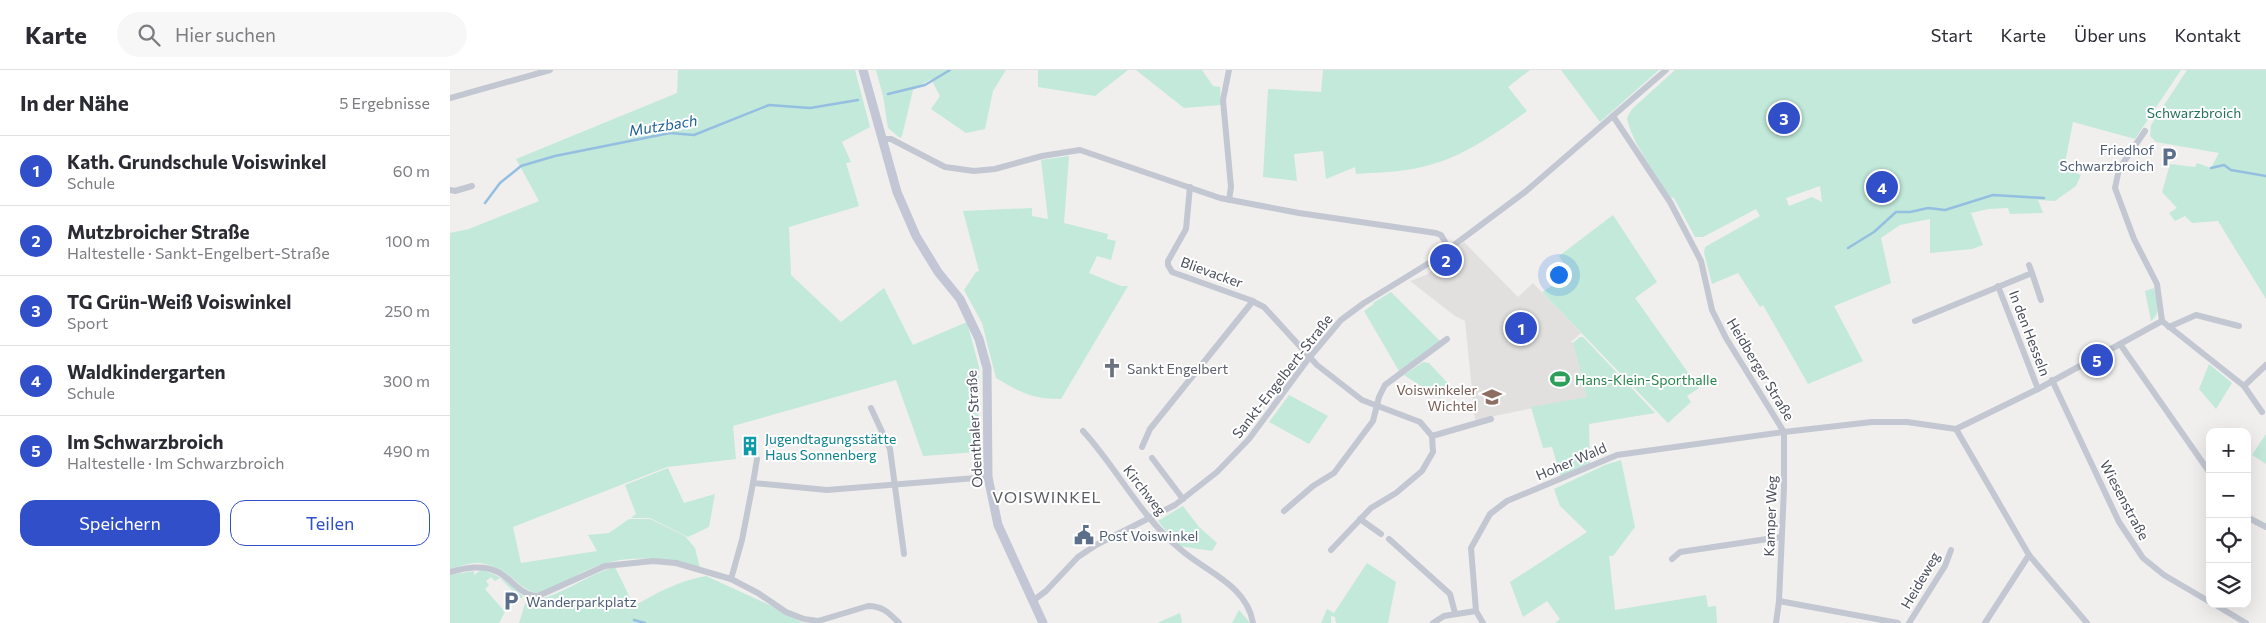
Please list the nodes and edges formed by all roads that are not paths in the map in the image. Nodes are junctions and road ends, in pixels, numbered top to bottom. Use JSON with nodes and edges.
{"nodes":[{"id":1,"x":550,"y":70,"type":"edge"},
{"id":2,"x":863,"y":70,"type":"edge"},
{"id":3,"x":1229,"y":70,"type":"edge"},
{"id":4,"x":1666,"y":70,"type":"edge"},
{"id":5,"x":450,"y":98,"type":"edge"},
{"id":6,"x":1613,"y":116,"type":"junction"},
{"id":7,"x":2145,"y":131,"type":"dead end"},
{"id":8,"x":882,"y":139,"type":"junction"},
{"id":9,"x":472,"y":186,"type":"dead end"},
{"id":10,"x":1190,"y":187,"type":"junction"},
{"id":11,"x":450,"y":190,"type":"edge"},
{"id":12,"x":1228,"y":200,"type":"junction"},
{"id":13,"x":1448,"y":247,"type":"junction"},
{"id":14,"x":2029,"y":264,"type":"dead end"},
{"id":15,"x":2032,"y":273,"type":"junction"},
{"id":16,"x":1998,"y":286,"type":"junction"},
{"id":17,"x":2041,"y":300,"type":"dead end"},
{"id":18,"x":1253,"y":301,"type":"junction"},
{"id":19,"x":1915,"y":321,"type":"dead end"},
{"id":20,"x":2162,"y":321,"type":"junction"},
{"id":21,"x":2239,"y":326,"type":"dead end"},
{"id":22,"x":2169,"y":327,"type":"junction"},
{"id":23,"x":1447,"y":339,"type":"dead end"},
{"id":24,"x":2120,"y":344,"type":"junction"},
{"id":25,"x":1309,"y":358,"type":"junction"},
{"id":26,"x":2266,"y":365,"type":"edge"},
{"id":27,"x":2052,"y":380,"type":"junction"},
{"id":28,"x":2244,"y":386,"type":"junction"},
{"id":29,"x":2038,"y":389,"type":"junction"},
{"id":30,"x":1376,"y":406,"type":"junction"},
{"id":31,"x":871,"y":408,"type":"dead end"},
{"id":32,"x":2262,"y":412,"type":"dead end"},
{"id":33,"x":1491,"y":420,"type":"dead end"},
{"id":34,"x":1956,"y":428,"type":"junction"},
{"id":35,"x":1083,"y":430,"type":"dead end"},
{"id":36,"x":1784,"y":432,"type":"junction"},
{"id":37,"x":1432,"y":436,"type":"junction"},
{"id":38,"x":1142,"y":447,"type":"dead end"},
{"id":39,"x":1152,"y":458,"type":"dead end"},
{"id":40,"x":758,"y":459,"type":"dead end"},
{"id":41,"x":2206,"y":467,"type":"edge"},
{"id":42,"x":988,"y":478,"type":"junction"},
{"id":43,"x":753,"y":483,"type":"junction"},
{"id":44,"x":894,"y":484,"type":"junction"},
{"id":45,"x":1184,"y":499,"type":"junction"},
{"id":46,"x":1284,"y":511,"type":"dead end"},
{"id":47,"x":2250,"y":518,"type":"edge"},
{"id":48,"x":1150,"y":519,"type":"junction"},
{"id":49,"x":1360,"y":520,"type":"junction"},
{"id":50,"x":2266,"y":527,"type":"edge"},
{"id":51,"x":1381,"y":534,"type":"dead end"},
{"id":52,"x":1781,"y":537,"type":"junction"},
{"id":53,"x":1389,"y":539,"type":"dead end"},
{"id":54,"x":1330,"y":550,"type":"dead end"},
{"id":55,"x":1951,"y":550,"type":"dead end"},
{"id":56,"x":904,"y":554,"type":"dead end"},
{"id":57,"x":2029,"y":555,"type":"junction"},
{"id":58,"x":1672,"y":560,"type":"dead end"},
{"id":59,"x":450,"y":572,"type":"edge"},
{"id":60,"x":730,"y":579,"type":"junction"},
{"id":61,"x":1034,"y":600,"type":"junction"},
{"id":62,"x":2206,"y":600,"type":"edge"},
{"id":63,"x":1779,"y":601,"type":"junction"},
{"id":64,"x":2221,"y":608,"type":"edge"},
{"id":65,"x":1476,"y":611,"type":"junction"},
{"id":66,"x":1455,"y":613,"type":"junction"},
{"id":67,"x":899,"y":623,"type":"edge"},
{"id":68,"x":1044,"y":623,"type":"edge"},
{"id":69,"x":1253,"y":623,"type":"edge"},
{"id":70,"x":1433,"y":623,"type":"edge"},
{"id":71,"x":1482,"y":623,"type":"edge"},
{"id":72,"x":1776,"y":623,"type":"edge"},
{"id":73,"x":1898,"y":623,"type":"edge"},
{"id":74,"x":1909,"y":623,"type":"edge"},
{"id":75,"x":1985,"y":623,"type":"edge"},
{"id":76,"x":2087,"y":623,"type":"edge"},
{"id":77,"x":2246,"y":623,"type":"edge"}],
"edges":[{"from":1,"to":5,"type":"street"},
{"from":2,"to":8,"type":"main road","name":"Odenthaler Straße"},
{"from":3,"to":12,"type":"street"},
{"from":4,"to":6,"type":"street","name":"Sankt-Engelbert-Straße"},
{"from":6,"to":13,"type":"street","name":"Sankt-Engelbert-Straße"},
{"from":6,"to":36,"type":"street","name":"Heidberger Straße"},
{"from":7,"to":20,"type":"street"},
{"from":8,"to":10,"type":"street"},
{"from":8,"to":42,"type":"main road","name":"Odenthaler Straße"},
{"from":9,"to":11,"type":"street"},
{"from":10,"to":12,"type":"street"},
{"from":10,"to":18,"type":"street","name":"Blievacker"},
{"from":12,"to":13,"type":"street"},
{"from":13,"to":25,"type":"street","name":"Sankt-Engelbert-Straße"},
{"from":14,"to":15,"type":"street","name":"In den Hesseln"},
{"from":15,"to":16,"type":"street","name":"In den Hesseln"},
{"from":15,"to":17,"type":"street","name":"In den Hesseln"},
{"from":16,"to":19,"type":"street","name":"In den Hesseln"},
{"from":16,"to":29,"type":"street","name":"In den Hesseln"},
{"from":18,"to":25,"type":"street","name":"Blievacker"},
{"from":18,"to":38,"type":"street"},
{"from":20,"to":22,"type":"street"},
{"from":20,"to":24,"type":"street"},
{"from":21,"to":22,"type":"street"},
{"from":22,"to":28,"type":"street"},
{"from":23,"to":30,"type":"street"},
{"from":24,"to":27,"type":"street"},
{"from":24,"to":41,"type":"street"},
{"from":25,"to":30,"type":"street","name":"Blievacker"},
{"from":25,"to":45,"type":"street","name":"Sankt-Engelbert-Straße"},
{"from":26,"to":28,"type":"street"},
{"from":27,"to":29,"type":"street"},
{"from":27,"to":62,"type":"street","name":"Wiesenstraße"},
{"from":28,"to":32,"type":"street"},
{"from":29,"to":34,"type":"street"},
{"from":30,"to":37,"type":"street","name":"Blievacker"},
{"from":30,"to":46,"type":"street"},
{"from":31,"to":44,"type":"street"},
{"from":33,"to":37,"type":"street"},
{"from":34,"to":36,"type":"street","name":"Heidberger Straße"},
{"from":34,"to":57,"type":"street"},
{"from":35,"to":48,"type":"street","name":"Kirchweg"},
{"from":36,"to":52,"type":"street","name":"Kamper Weg"},
{"from":36,"to":65,"type":"street","name":"Hoher Wald"},
{"from":37,"to":49,"type":"street"},
{"from":39,"to":45,"type":"street"},
{"from":40,"to":43,"type":"street"},
{"from":42,"to":44,"type":"street"},
{"from":42,"to":61,"type":"main road","name":"Odenthaler Straße"},
{"from":43,"to":44,"type":"street"},
{"from":43,"to":60,"type":"street"},
{"from":44,"to":56,"type":"street"},
{"from":45,"to":48,"type":"street","name":"Sankt-Engelbert-Straße"},
{"from":47,"to":50,"type":"street"},
{"from":48,"to":61,"type":"street","name":"Sankt-Engelbert-Straße"},
{"from":48,"to":69,"type":"street","name":"Kirchweg"},
{"from":49,"to":51,"type":"street"},
{"from":49,"to":54,"type":"street"},
{"from":52,"to":58,"type":"street"},
{"from":52,"to":63,"type":"street","name":"Kamper Weg"},
{"from":53,"to":66,"type":"street"},
{"from":55,"to":74,"type":"street","name":"Heideweg"},
{"from":57,"to":75,"type":"street"},
{"from":57,"to":76,"type":"street"},
{"from":59,"to":60,"type":"street"},
{"from":60,"to":67,"type":"street"},
{"from":61,"to":68,"type":"main road","name":"Odenthaler Straße"},
{"from":63,"to":72,"type":"street","name":"Kamper Weg"},
{"from":63,"to":73,"type":"street"},
{"from":64,"to":77,"type":"street"},
{"from":65,"to":66,"type":"street"},
{"from":65,"to":71,"type":"street","name":"Hoher Wald"},
{"from":66,"to":70,"type":"street"}]}
